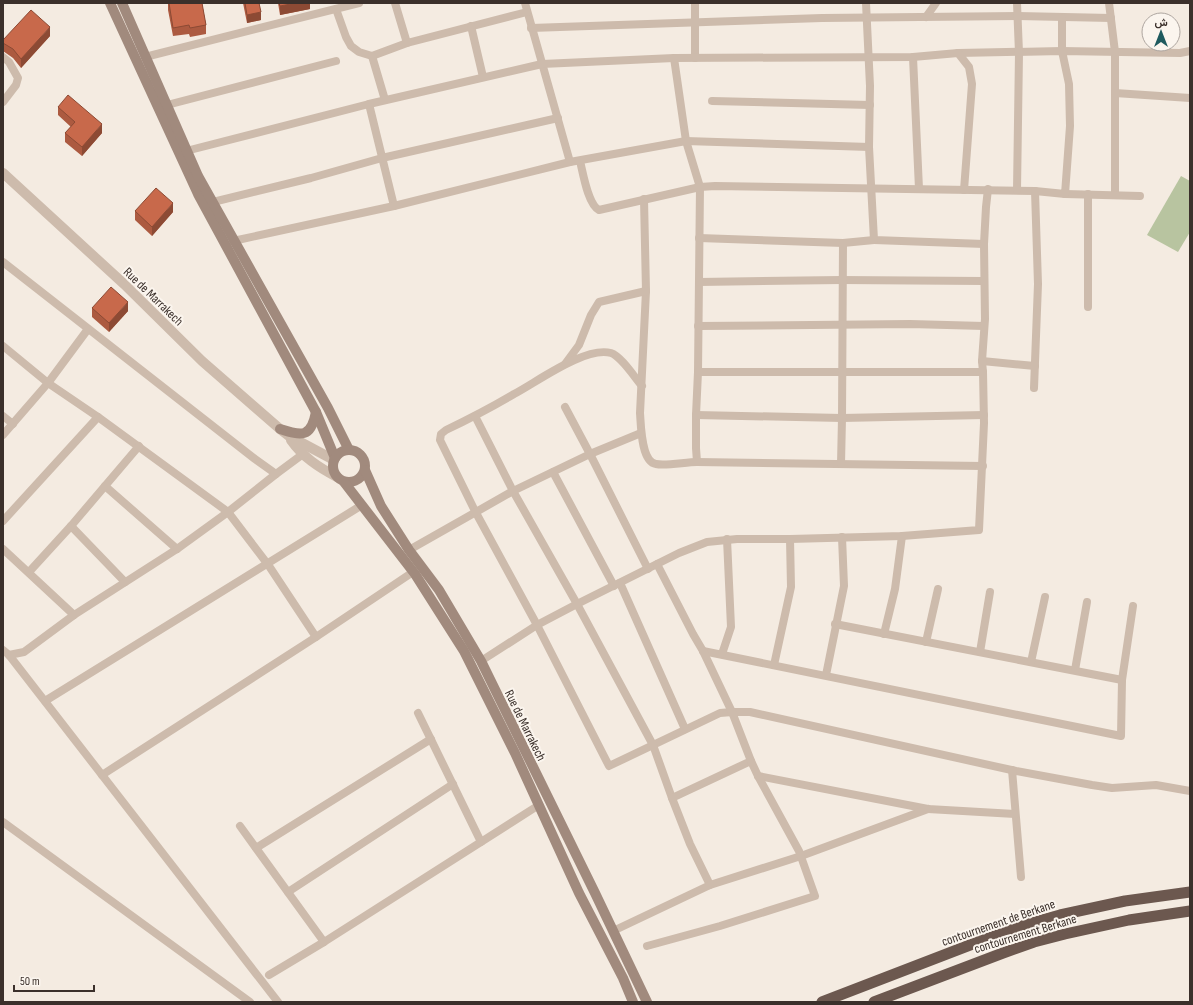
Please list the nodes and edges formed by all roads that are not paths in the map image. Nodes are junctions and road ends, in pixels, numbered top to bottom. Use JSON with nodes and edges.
{"nodes":[{"id":1,"x":110,"y":3,"type":"edge"},
{"id":2,"x":122,"y":3,"type":"edge"},
{"id":3,"x":359,"y":3,"type":"edge"},
{"id":4,"x":395,"y":3,"type":"edge"},
{"id":5,"x":525,"y":3,"type":"edge"},
{"id":6,"x":695,"y":3,"type":"edge"},
{"id":7,"x":866,"y":3,"type":"edge"},
{"id":8,"x":936,"y":3,"type":"edge"},
{"id":9,"x":1017,"y":3,"type":"edge"},
{"id":10,"x":1109,"y":3,"type":"edge"},
{"id":11,"x":336,"y":9,"type":"junction"},
{"id":12,"x":527,"y":12,"type":"junction"},
{"id":13,"x":1018,"y":16,"type":"junction"},
{"id":14,"x":867,"y":17,"type":"junction"},
{"id":15,"x":926,"y":17,"type":"junction"},
{"id":16,"x":1062,"y":18,"type":"junction"},
{"id":17,"x":1111,"y":18,"type":"junction"},
{"id":18,"x":695,"y":22,"type":"junction"},
{"id":19,"x":471,"y":26,"type":"junction"},
{"id":20,"x":531,"y":28,"type":"junction"},
{"id":21,"x":407,"y":43,"type":"junction"},
{"id":22,"x":1062,"y":51,"type":"junction"},
{"id":23,"x":1190,"y":51,"type":"edge"},
{"id":24,"x":1115,"y":52,"type":"junction"},
{"id":25,"x":1019,"y":53,"type":"junction"},
{"id":26,"x":958,"y":54,"type":"junction"},
{"id":27,"x":372,"y":56,"type":"junction"},
{"id":28,"x":3,"y":57,"type":"edge"},
{"id":29,"x":145,"y":57,"type":"junction"},
{"id":30,"x":869,"y":57,"type":"junction"},
{"id":31,"x":913,"y":57,"type":"junction"},
{"id":32,"x":674,"y":58,"type":"junction"},
{"id":33,"x":695,"y":58,"type":"junction"},
{"id":34,"x":336,"y":62,"type":"dead end"},
{"id":35,"x":542,"y":64,"type":"junction"},
{"id":36,"x":483,"y":77,"type":"junction"},
{"id":37,"x":1115,"y":93,"type":"junction"},
{"id":38,"x":1190,"y":98,"type":"edge"},
{"id":39,"x":385,"y":100,"type":"junction"},
{"id":40,"x":712,"y":101,"type":"dead end"},
{"id":41,"x":3,"y":102,"type":"edge"},
{"id":42,"x":369,"y":104,"type":"junction"},
{"id":43,"x":167,"y":105,"type":"junction"},
{"id":44,"x":870,"y":105,"type":"junction"},
{"id":45,"x":558,"y":118,"type":"junction"},
{"id":46,"x":686,"y":141,"type":"junction"},
{"id":47,"x":869,"y":147,"type":"junction"},
{"id":48,"x":186,"y":151,"type":"junction"},
{"id":49,"x":382,"y":158,"type":"junction"},
{"id":50,"x":580,"y":161,"type":"junction"},
{"id":51,"x":570,"y":162,"type":"junction"},
{"id":52,"x":3,"y":174,"type":"edge"},
{"id":53,"x":700,"y":187,"type":"junction"},
{"id":54,"x":872,"y":189,"type":"junction"},
{"id":55,"x":920,"y":189,"type":"junction"},
{"id":56,"x":988,"y":189,"type":"junction"},
{"id":57,"x":964,"y":190,"type":"junction"},
{"id":58,"x":1017,"y":190,"type":"junction"},
{"id":59,"x":1035,"y":191,"type":"junction"},
{"id":60,"x":1065,"y":194,"type":"junction"},
{"id":61,"x":1088,"y":194,"type":"junction"},
{"id":62,"x":1115,"y":195,"type":"junction"},
{"id":63,"x":1140,"y":196,"type":"dead end"},
{"id":64,"x":644,"y":199,"type":"junction"},
{"id":65,"x":213,"y":202,"type":"junction"},
{"id":66,"x":394,"y":206,"type":"junction"},
{"id":67,"x":699,"y":238,"type":"junction"},
{"id":68,"x":874,"y":240,"type":"junction"},
{"id":69,"x":233,"y":241,"type":"junction"},
{"id":70,"x":843,"y":243,"type":"junction"},
{"id":71,"x":984,"y":244,"type":"junction"},
{"id":72,"x":3,"y":262,"type":"edge"},
{"id":73,"x":843,"y":280,"type":"junction"},
{"id":74,"x":984,"y":281,"type":"junction"},
{"id":75,"x":699,"y":282,"type":"junction"},
{"id":76,"x":646,"y":291,"type":"junction"},
{"id":77,"x":1088,"y":307,"type":"dead end"},
{"id":78,"x":843,"y":324,"type":"junction"},
{"id":79,"x":698,"y":326,"type":"junction"},
{"id":80,"x":984,"y":326,"type":"junction"},
{"id":81,"x":88,"y":329,"type":"junction"},
{"id":82,"x":3,"y":346,"type":"edge"},
{"id":83,"x":982,"y":362,"type":"junction"},
{"id":84,"x":564,"y":365,"type":"junction"},
{"id":85,"x":1035,"y":366,"type":"junction"},
{"id":86,"x":698,"y":372,"type":"junction"},
{"id":87,"x":842,"y":372,"type":"junction"},
{"id":88,"x":983,"y":372,"type":"junction"},
{"id":89,"x":48,"y":383,"type":"junction"},
{"id":90,"x":642,"y":386,"type":"junction"},
{"id":91,"x":1034,"y":388,"type":"dead end"},
{"id":92,"x":565,"y":407,"type":"dead end"},
{"id":93,"x":316,"y":412,"type":"junction"},
{"id":94,"x":696,"y":415,"type":"junction"},
{"id":95,"x":984,"y":415,"type":"junction"},
{"id":96,"x":3,"y":416,"type":"edge"},
{"id":97,"x":475,"y":416,"type":"junction"},
{"id":98,"x":98,"y":417,"type":"junction"},
{"id":99,"x":842,"y":418,"type":"junction"},
{"id":100,"x":13,"y":424,"type":"junction"},
{"id":101,"x":280,"y":429,"type":"junction"},
{"id":102,"x":641,"y":433,"type":"junction"},
{"id":103,"x":3,"y":435,"type":"edge"},
{"id":104,"x":289,"y":436,"type":"junction"},
{"id":105,"x":139,"y":446,"type":"junction"},
{"id":106,"x":349,"y":450,"type":"junction"},
{"id":107,"x":303,"y":454,"type":"junction"},
{"id":108,"x":590,"y":454,"type":"junction"},
{"id":109,"x":335,"y":459,"type":"junction"},
{"id":110,"x":697,"y":462,"type":"junction"},
{"id":111,"x":840,"y":464,"type":"junction"},
{"id":112,"x":983,"y":466,"type":"junction"},
{"id":113,"x":365,"y":470,"type":"junction"},
{"id":114,"x":553,"y":472,"type":"junction"},
{"id":115,"x":276,"y":474,"type":"junction"},
{"id":116,"x":340,"y":479,"type":"junction"},
{"id":117,"x":105,"y":486,"type":"junction"},
{"id":118,"x":513,"y":491,"type":"junction"},
{"id":119,"x":362,"y":505,"type":"junction"},
{"id":120,"x":228,"y":512,"type":"junction"},
{"id":121,"x":476,"y":512,"type":"junction"},
{"id":122,"x":3,"y":521,"type":"edge"},
{"id":123,"x":71,"y":526,"type":"junction"},
{"id":124,"x":902,"y":536,"type":"junction"},
{"id":125,"x":842,"y":538,"type":"junction"},
{"id":126,"x":727,"y":539,"type":"junction"},
{"id":127,"x":790,"y":539,"type":"junction"},
{"id":128,"x":3,"y":549,"type":"edge"},
{"id":129,"x":177,"y":549,"type":"junction"},
{"id":130,"x":409,"y":550,"type":"junction"},
{"id":131,"x":267,"y":563,"type":"junction"},
{"id":132,"x":657,"y":564,"type":"junction"},
{"id":133,"x":648,"y":569,"type":"junction"},
{"id":134,"x":29,"y":572,"type":"junction"},
{"id":135,"x":413,"y":572,"type":"junction"},
{"id":136,"x":125,"y":582,"type":"junction"},
{"id":137,"x":617,"y":584,"type":"junction"},
{"id":138,"x":938,"y":589,"type":"dead end"},
{"id":139,"x":990,"y":592,"type":"dead end"},
{"id":140,"x":1045,"y":597,"type":"dead end"},
{"id":141,"x":1087,"y":602,"type":"dead end"},
{"id":142,"x":577,"y":604,"type":"junction"},
{"id":143,"x":1133,"y":606,"type":"dead end"},
{"id":144,"x":74,"y":615,"type":"junction"},
{"id":145,"x":835,"y":624,"type":"junction"},
{"id":146,"x":537,"y":625,"type":"junction"},
{"id":147,"x":884,"y":634,"type":"junction"},
{"id":148,"x":316,"y":637,"type":"junction"},
{"id":149,"x":926,"y":642,"type":"junction"},
{"id":150,"x":703,"y":651,"type":"junction"},
{"id":151,"x":980,"y":652,"type":"junction"},
{"id":152,"x":6,"y":653,"type":"edge"},
{"id":153,"x":722,"y":654,"type":"junction"},
{"id":154,"x":481,"y":661,"type":"junction"},
{"id":155,"x":1030,"y":662,"type":"junction"},
{"id":156,"x":774,"y":665,"type":"junction"},
{"id":157,"x":1075,"y":670,"type":"junction"},
{"id":158,"x":826,"y":675,"type":"junction"},
{"id":159,"x":1122,"y":680,"type":"junction"},
{"id":160,"x":44,"y":701,"type":"junction"},
{"id":161,"x":732,"y":712,"type":"junction"},
{"id":162,"x":418,"y":713,"type":"dead end"},
{"id":163,"x":685,"y":729,"type":"junction"},
{"id":164,"x":431,"y":739,"type":"junction"},
{"id":165,"x":653,"y":745,"type":"junction"},
{"id":166,"x":751,"y":760,"type":"junction"},
{"id":167,"x":1012,"y":770,"type":"junction"},
{"id":168,"x":102,"y":775,"type":"junction"},
{"id":169,"x":758,"y":776,"type":"junction"},
{"id":170,"x":453,"y":784,"type":"junction"},
{"id":171,"x":1190,"y":791,"type":"edge"},
{"id":172,"x":672,"y":798,"type":"junction"},
{"id":173,"x":539,"y":805,"type":"junction"},
{"id":174,"x":928,"y":809,"type":"junction"},
{"id":175,"x":1015,"y":814,"type":"junction"},
{"id":176,"x":3,"y":822,"type":"edge"},
{"id":177,"x":240,"y":826,"type":"dead end"},
{"id":178,"x":481,"y":842,"type":"junction"},
{"id":179,"x":256,"y":848,"type":"junction"},
{"id":180,"x":801,"y":856,"type":"junction"},
{"id":181,"x":1021,"y":877,"type":"dead end"},
{"id":182,"x":710,"y":885,"type":"junction"},
{"id":183,"x":288,"y":892,"type":"junction"},
{"id":184,"x":1190,"y":892,"type":"edge"},
{"id":185,"x":1190,"y":911,"type":"edge"},
{"id":186,"x":613,"y":931,"type":"junction"},
{"id":187,"x":324,"y":942,"type":"junction"},
{"id":188,"x":647,"y":946,"type":"dead end"},
{"id":189,"x":269,"y":975,"type":"dead end"},
{"id":190,"x":250,"y":1002,"type":"edge"},
{"id":191,"x":278,"y":1002,"type":"edge"},
{"id":192,"x":633,"y":1002,"type":"edge"},
{"id":193,"x":647,"y":1002,"type":"edge"},
{"id":194,"x":822,"y":1002,"type":"edge"},
{"id":195,"x":874,"y":1002,"type":"edge"}],
"edges":[{"from":1,"to":93,"type":"main road"},
{"from":2,"to":29,"type":"main road"},
{"from":3,"to":11,"type":"street"},
{"from":4,"to":21,"type":"street"},
{"from":5,"to":12,"type":"street"},
{"from":6,"to":18,"type":"street"},
{"from":7,"to":14,"type":"street"},
{"from":8,"to":15,"type":"street"},
{"from":9,"to":13,"type":"street"},
{"from":10,"to":17,"type":"street"},
{"from":11,"to":27,"type":"street"},
{"from":11,"to":29,"type":"street"},
{"from":12,"to":19,"type":"street"},
{"from":12,"to":20,"type":"street"},
{"from":13,"to":15,"type":"street"},
{"from":13,"to":16,"type":"street"},
{"from":13,"to":25,"type":"street"},
{"from":14,"to":15,"type":"street"},
{"from":14,"to":18,"type":"street"},
{"from":14,"to":30,"type":"street"},
{"from":16,"to":17,"type":"street"},
{"from":16,"to":22,"type":"street"},
{"from":17,"to":24,"type":"street"},
{"from":18,"to":20,"type":"street"},
{"from":18,"to":33,"type":"street"},
{"from":19,"to":21,"type":"street"},
{"from":19,"to":36,"type":"street"},
{"from":20,"to":35,"type":"street"},
{"from":21,"to":27,"type":"street"},
{"from":22,"to":24,"type":"street"},
{"from":22,"to":25,"type":"street"},
{"from":22,"to":60,"type":"street"},
{"from":23,"to":24,"type":"street"},
{"from":24,"to":37,"type":"street"},
{"from":25,"to":26,"type":"street"},
{"from":25,"to":58,"type":"street"},
{"from":26,"to":31,"type":"street"},
{"from":26,"to":57,"type":"street"},
{"from":27,"to":39,"type":"street"},
{"from":28,"to":41,"type":"street"},
{"from":29,"to":43,"type":"main road"},
{"from":30,"to":31,"type":"street"},
{"from":30,"to":33,"type":"street"},
{"from":30,"to":44,"type":"street"},
{"from":31,"to":55,"type":"street"},
{"from":32,"to":33,"type":"street"},
{"from":32,"to":35,"type":"street"},
{"from":32,"to":46,"type":"street"},
{"from":34,"to":43,"type":"street"},
{"from":35,"to":36,"type":"street"},
{"from":35,"to":45,"type":"street"},
{"from":36,"to":39,"type":"street"},
{"from":37,"to":38,"type":"street"},
{"from":37,"to":62,"type":"street"},
{"from":39,"to":42,"type":"street"},
{"from":40,"to":44,"type":"street"},
{"from":42,"to":48,"type":"street"},
{"from":42,"to":49,"type":"street"},
{"from":43,"to":48,"type":"main road"},
{"from":44,"to":47,"type":"street"},
{"from":45,"to":49,"type":"street"},
{"from":45,"to":51,"type":"street"},
{"from":46,"to":47,"type":"street"},
{"from":46,"to":50,"type":"street"},
{"from":46,"to":53,"type":"street"},
{"from":47,"to":54,"type":"street"},
{"from":48,"to":65,"type":"main road"},
{"from":49,"to":65,"type":"street"},
{"from":49,"to":66,"type":"street"},
{"from":50,"to":51,"type":"street"},
{"from":50,"to":64,"type":"street"},
{"from":51,"to":66,"type":"street"},
{"from":52,"to":101,"type":"street","name":"Rue de Marrakech"},
{"from":53,"to":54,"type":"street"},
{"from":53,"to":64,"type":"street"},
{"from":53,"to":67,"type":"street"},
{"from":54,"to":55,"type":"street"},
{"from":54,"to":68,"type":"street"},
{"from":55,"to":57,"type":"street"},
{"from":56,"to":57,"type":"street"},
{"from":56,"to":58,"type":"street"},
{"from":56,"to":71,"type":"street"},
{"from":58,"to":59,"type":"street"},
{"from":59,"to":60,"type":"street"},
{"from":59,"to":85,"type":"street"},
{"from":60,"to":61,"type":"street"},
{"from":61,"to":62,"type":"street"},
{"from":61,"to":77,"type":"street"},
{"from":62,"to":63,"type":"street"},
{"from":64,"to":76,"type":"street"},
{"from":65,"to":69,"type":"main road"},
{"from":66,"to":69,"type":"street"},
{"from":67,"to":70,"type":"street"},
{"from":67,"to":75,"type":"street"},
{"from":68,"to":70,"type":"street"},
{"from":68,"to":71,"type":"street"},
{"from":69,"to":106,"type":"main road"},
{"from":70,"to":73,"type":"street"},
{"from":71,"to":74,"type":"street"},
{"from":72,"to":81,"type":"street"},
{"from":73,"to":74,"type":"street"},
{"from":73,"to":75,"type":"street"},
{"from":73,"to":78,"type":"street"},
{"from":74,"to":80,"type":"street"},
{"from":75,"to":79,"type":"street"},
{"from":76,"to":84,"type":"street"},
{"from":76,"to":90,"type":"street"},
{"from":78,"to":79,"type":"street"},
{"from":78,"to":80,"type":"street"},
{"from":78,"to":87,"type":"street"},
{"from":79,"to":86,"type":"street"},
{"from":80,"to":83,"type":"street"},
{"from":81,"to":89,"type":"street"},
{"from":81,"to":115,"type":"street"},
{"from":82,"to":89,"type":"street"},
{"from":83,"to":85,"type":"street"},
{"from":83,"to":88,"type":"street"},
{"from":84,"to":90,"type":"street"},
{"from":84,"to":97,"type":"street"},
{"from":85,"to":91,"type":"street"},
{"from":86,"to":87,"type":"street"},
{"from":86,"to":94,"type":"street"},
{"from":87,"to":88,"type":"street"},
{"from":87,"to":99,"type":"street"},
{"from":88,"to":95,"type":"street"},
{"from":89,"to":98,"type":"street"},
{"from":89,"to":100,"type":"street"},
{"from":90,"to":102,"type":"street"},
{"from":92,"to":108,"type":"street"},
{"from":93,"to":101,"type":"main road"},
{"from":93,"to":109,"type":"main road"},
{"from":94,"to":99,"type":"street"},
{"from":94,"to":110,"type":"street"},
{"from":95,"to":99,"type":"street"},
{"from":95,"to":112,"type":"street"},
{"from":96,"to":100,"type":"street"},
{"from":97,"to":118,"type":"street"},
{"from":97,"to":121,"type":"street"},
{"from":98,"to":105,"type":"street"},
{"from":98,"to":122,"type":"street"},
{"from":99,"to":111,"type":"street"},
{"from":100,"to":103,"type":"street"},
{"from":101,"to":104,"type":"street","name":"Rue de Marrakech"},
{"from":102,"to":108,"type":"street"},
{"from":102,"to":110,"type":"street"},
{"from":104,"to":107,"type":"street","name":"Rue de Marrakech"},
{"from":104,"to":109,"type":"street","name":"Rue de Marrakech"},
{"from":105,"to":117,"type":"street"},
{"from":105,"to":120,"type":"street"},
{"from":106,"to":109,"type":"main road"},
{"from":106,"to":113,"type":"main road"},
{"from":107,"to":115,"type":"street"},
{"from":107,"to":116,"type":"street","name":"Rue de Marrakech"},
{"from":108,"to":114,"type":"street"},
{"from":108,"to":133,"type":"street"},
{"from":109,"to":116,"type":"main road"},
{"from":110,"to":111,"type":"street"},
{"from":111,"to":112,"type":"street"},
{"from":112,"to":124,"type":"street"},
{"from":113,"to":116,"type":"main road"},
{"from":113,"to":130,"type":"main road","name":"Rue de Marrakech"},
{"from":114,"to":118,"type":"street"},
{"from":114,"to":137,"type":"street"},
{"from":115,"to":120,"type":"street"},
{"from":116,"to":119,"type":"main road","name":"Rue de Marrakech"},
{"from":117,"to":123,"type":"street"},
{"from":117,"to":129,"type":"street"},
{"from":118,"to":121,"type":"street"},
{"from":118,"to":142,"type":"street"},
{"from":119,"to":131,"type":"street"},
{"from":119,"to":135,"type":"main road","name":"Rue de Marrakech"},
{"from":120,"to":129,"type":"street"},
{"from":120,"to":131,"type":"street"},
{"from":121,"to":130,"type":"street"},
{"from":121,"to":146,"type":"street"},
{"from":123,"to":134,"type":"street"},
{"from":123,"to":136,"type":"street"},
{"from":124,"to":125,"type":"street"},
{"from":124,"to":147,"type":"street"},
{"from":125,"to":127,"type":"street"},
{"from":125,"to":145,"type":"street"},
{"from":126,"to":127,"type":"street"},
{"from":126,"to":132,"type":"street"},
{"from":126,"to":153,"type":"street"},
{"from":127,"to":156,"type":"street"},
{"from":128,"to":134,"type":"street"},
{"from":129,"to":136,"type":"street"},
{"from":130,"to":154,"type":"main road","name":"Rue de Marrakech"},
{"from":131,"to":148,"type":"street"},
{"from":131,"to":160,"type":"street"},
{"from":132,"to":133,"type":"street"},
{"from":132,"to":150,"type":"street"},
{"from":133,"to":137,"type":"street"},
{"from":134,"to":144,"type":"street"},
{"from":135,"to":148,"type":"street"},
{"from":135,"to":173,"type":"main road","name":"Rue de Marrakech"},
{"from":136,"to":144,"type":"street"},
{"from":137,"to":142,"type":"street"},
{"from":137,"to":163,"type":"street"},
{"from":138,"to":149,"type":"street"},
{"from":139,"to":151,"type":"street"},
{"from":140,"to":155,"type":"street"},
{"from":141,"to":157,"type":"street"},
{"from":142,"to":146,"type":"street"},
{"from":142,"to":165,"type":"street"},
{"from":143,"to":159,"type":"street"},
{"from":144,"to":152,"type":"street"},
{"from":145,"to":147,"type":"street"},
{"from":145,"to":158,"type":"street"},
{"from":146,"to":154,"type":"street"},
{"from":146,"to":165,"type":"street"},
{"from":147,"to":149,"type":"street"},
{"from":148,"to":168,"type":"street"},
{"from":149,"to":151,"type":"street"},
{"from":150,"to":153,"type":"street"},
{"from":150,"to":161,"type":"street"},
{"from":151,"to":155,"type":"street"},
{"from":152,"to":160,"type":"street"},
{"from":153,"to":156,"type":"street"},
{"from":154,"to":186,"type":"main road","name":"Rue de Marrakech"},
{"from":155,"to":157,"type":"street"},
{"from":156,"to":158,"type":"street"},
{"from":157,"to":159,"type":"street"},
{"from":158,"to":159,"type":"street"},
{"from":160,"to":168,"type":"street"},
{"from":161,"to":163,"type":"street"},
{"from":161,"to":166,"type":"street"},
{"from":161,"to":167,"type":"street"},
{"from":162,"to":164,"type":"street"},
{"from":163,"to":165,"type":"street"},
{"from":164,"to":170,"type":"street"},
{"from":164,"to":179,"type":"street"},
{"from":165,"to":172,"type":"street"},
{"from":166,"to":169,"type":"street"},
{"from":166,"to":172,"type":"street"},
{"from":167,"to":171,"type":"street"},
{"from":167,"to":175,"type":"street"},
{"from":168,"to":191,"type":"street"},
{"from":169,"to":174,"type":"street"},
{"from":169,"to":180,"type":"street"},
{"from":170,"to":178,"type":"street"},
{"from":170,"to":183,"type":"street"},
{"from":172,"to":182,"type":"street"},
{"from":173,"to":178,"type":"street"},
{"from":173,"to":192,"type":"main road","name":"Rue de Marrakech"},
{"from":174,"to":175,"type":"street"},
{"from":174,"to":180,"type":"street"},
{"from":175,"to":181,"type":"street"},
{"from":176,"to":190,"type":"street"},
{"from":177,"to":179,"type":"street"},
{"from":178,"to":187,"type":"street"},
{"from":179,"to":183,"type":"street"},
{"from":180,"to":182,"type":"street"},
{"from":180,"to":188,"type":"street"},
{"from":182,"to":186,"type":"street"},
{"from":183,"to":187,"type":"street"},
{"from":184,"to":194,"type":"highway","name":"contournement de Berkane"},
{"from":185,"to":195,"type":"highway","name":"contournement Berkane"},
{"from":186,"to":193,"type":"main road","name":"Rue de Marrakech"},
{"from":187,"to":189,"type":"street"}]}
